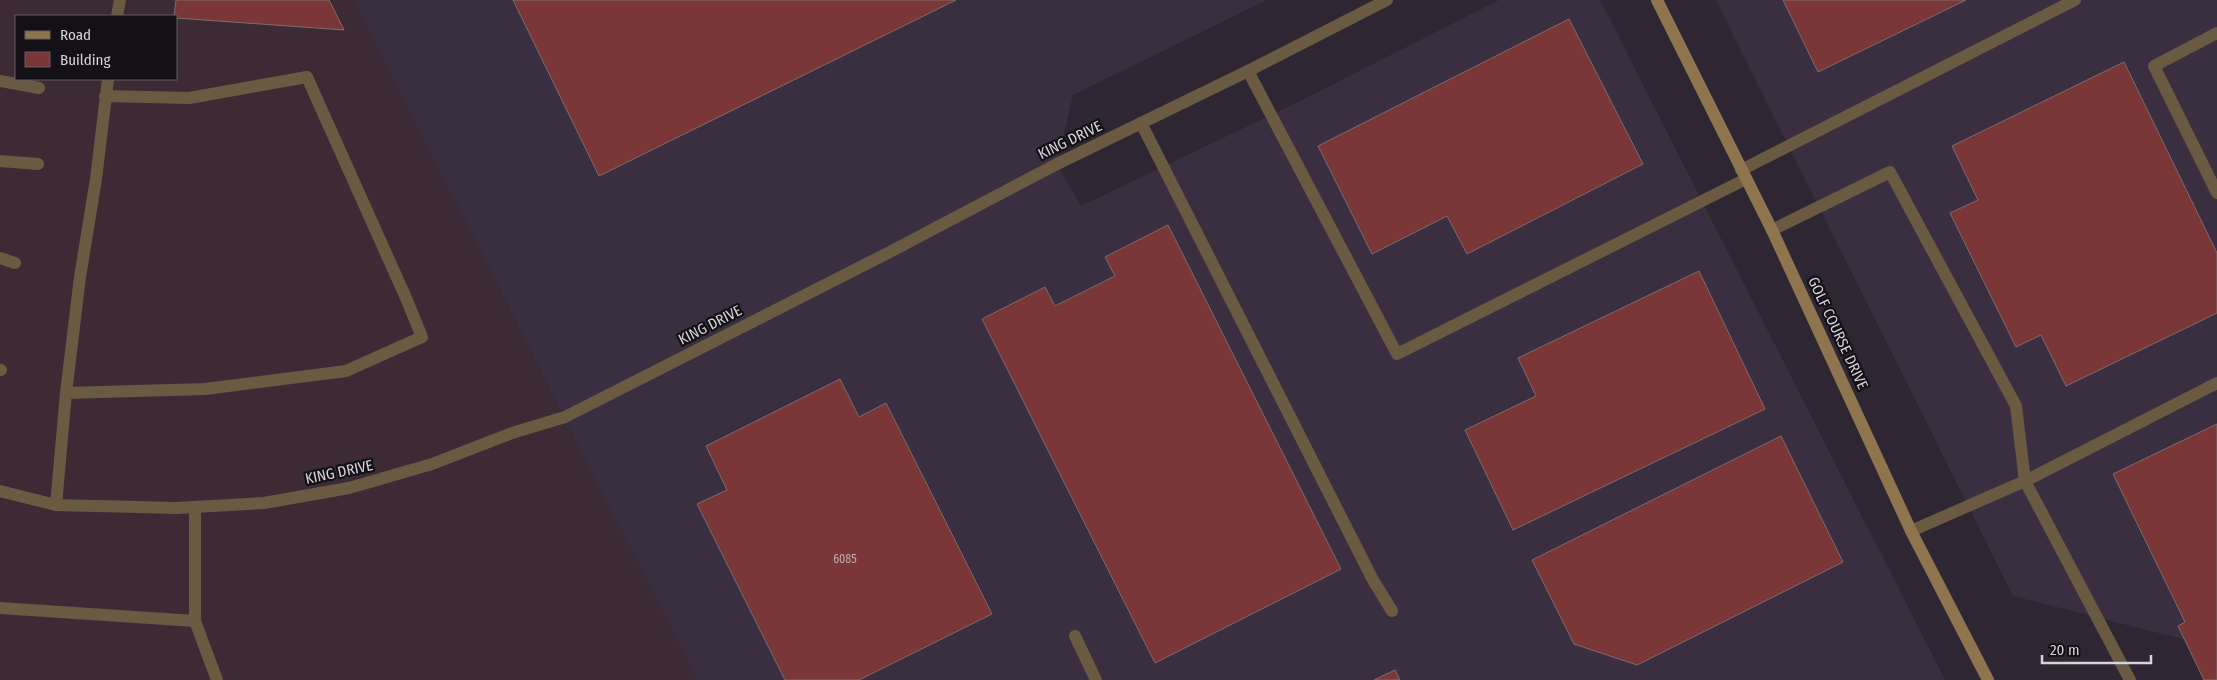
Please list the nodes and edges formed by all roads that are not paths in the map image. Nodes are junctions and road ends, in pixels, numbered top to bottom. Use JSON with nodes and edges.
{"nodes":[{"id":1,"x":120,"y":0,"type":"edge"},
{"id":2,"x":1387,"y":0,"type":"edge"},
{"id":3,"x":1658,"y":0,"type":"edge"},
{"id":4,"x":2075,"y":0,"type":"edge"},
{"id":5,"x":117,"y":15,"type":"edge"},
{"id":6,"x":2217,"y":33,"type":"edge"},
{"id":7,"x":1248,"y":71,"type":"junction"},
{"id":8,"x":108,"y":80,"type":"edge"},
{"id":9,"x":0,"y":81,"type":"edge"},
{"id":10,"x":39,"y":88,"type":"dead end"},
{"id":11,"x":105,"y":96,"type":"junction"},
{"id":12,"x":1141,"y":123,"type":"junction"},
{"id":13,"x":0,"y":161,"type":"edge"},
{"id":14,"x":38,"y":164,"type":"dead end"},
{"id":15,"x":1743,"y":175,"type":"junction"},
{"id":16,"x":2217,"y":193,"type":"edge"},
{"id":17,"x":1772,"y":230,"type":"junction"},
{"id":18,"x":0,"y":258,"type":"edge"},
{"id":19,"x":15,"y":263,"type":"dead end"},
{"id":20,"x":2217,"y":383,"type":"edge"},
{"id":21,"x":66,"y":392,"type":"junction"},
{"id":22,"x":2025,"y":480,"type":"junction"},
{"id":23,"x":0,"y":491,"type":"edge"},
{"id":24,"x":56,"y":504,"type":"junction"},
{"id":25,"x":195,"y":507,"type":"junction"},
{"id":26,"x":1912,"y":530,"type":"junction"},
{"id":27,"x":0,"y":608,"type":"edge"},
{"id":28,"x":1392,"y":611,"type":"dead end"},
{"id":29,"x":195,"y":621,"type":"junction"},
{"id":30,"x":1075,"y":636,"type":"dead end"},
{"id":31,"x":217,"y":680,"type":"edge"},
{"id":32,"x":1096,"y":680,"type":"edge"},
{"id":33,"x":1988,"y":680,"type":"edge"},
{"id":34,"x":2130,"y":680,"type":"edge"}],
"edges":[{"from":1,"to":5,"type":"street"},
{"from":2,"to":7,"type":"street","name":"KING DRIVE"},
{"from":3,"to":15,"type":"street","name":"GOLF COURSE DRIVE"},
{"from":4,"to":15,"type":"street"},
{"from":6,"to":16,"type":"street"},
{"from":7,"to":12,"type":"street","name":"KING DRIVE"},
{"from":7,"to":15,"type":"street"},
{"from":8,"to":11,"type":"street"},
{"from":9,"to":10,"type":"street"},
{"from":11,"to":21,"type":"street"},
{"from":11,"to":21,"type":"street"},
{"from":12,"to":25,"type":"street","name":"KING DRIVE"},
{"from":12,"to":28,"type":"street"},
{"from":13,"to":14,"type":"street"},
{"from":15,"to":17,"type":"street","name":"GOLF COURSE DRIVE"},
{"from":17,"to":22,"type":"street"},
{"from":17,"to":26,"type":"street","name":"GOLF COURSE DRIVE"},
{"from":18,"to":19,"type":"street"},
{"from":20,"to":22,"type":"street"},
{"from":21,"to":24,"type":"street"},
{"from":22,"to":26,"type":"street"},
{"from":22,"to":34,"type":"street"},
{"from":23,"to":24,"type":"street","name":"KING DRIVE"},
{"from":24,"to":25,"type":"street","name":"KING DRIVE"},
{"from":25,"to":29,"type":"street"},
{"from":26,"to":33,"type":"street","name":"GOLF COURSE DRIVE"},
{"from":27,"to":29,"type":"street"},
{"from":29,"to":31,"type":"street"},
{"from":30,"to":32,"type":"street"}]}
